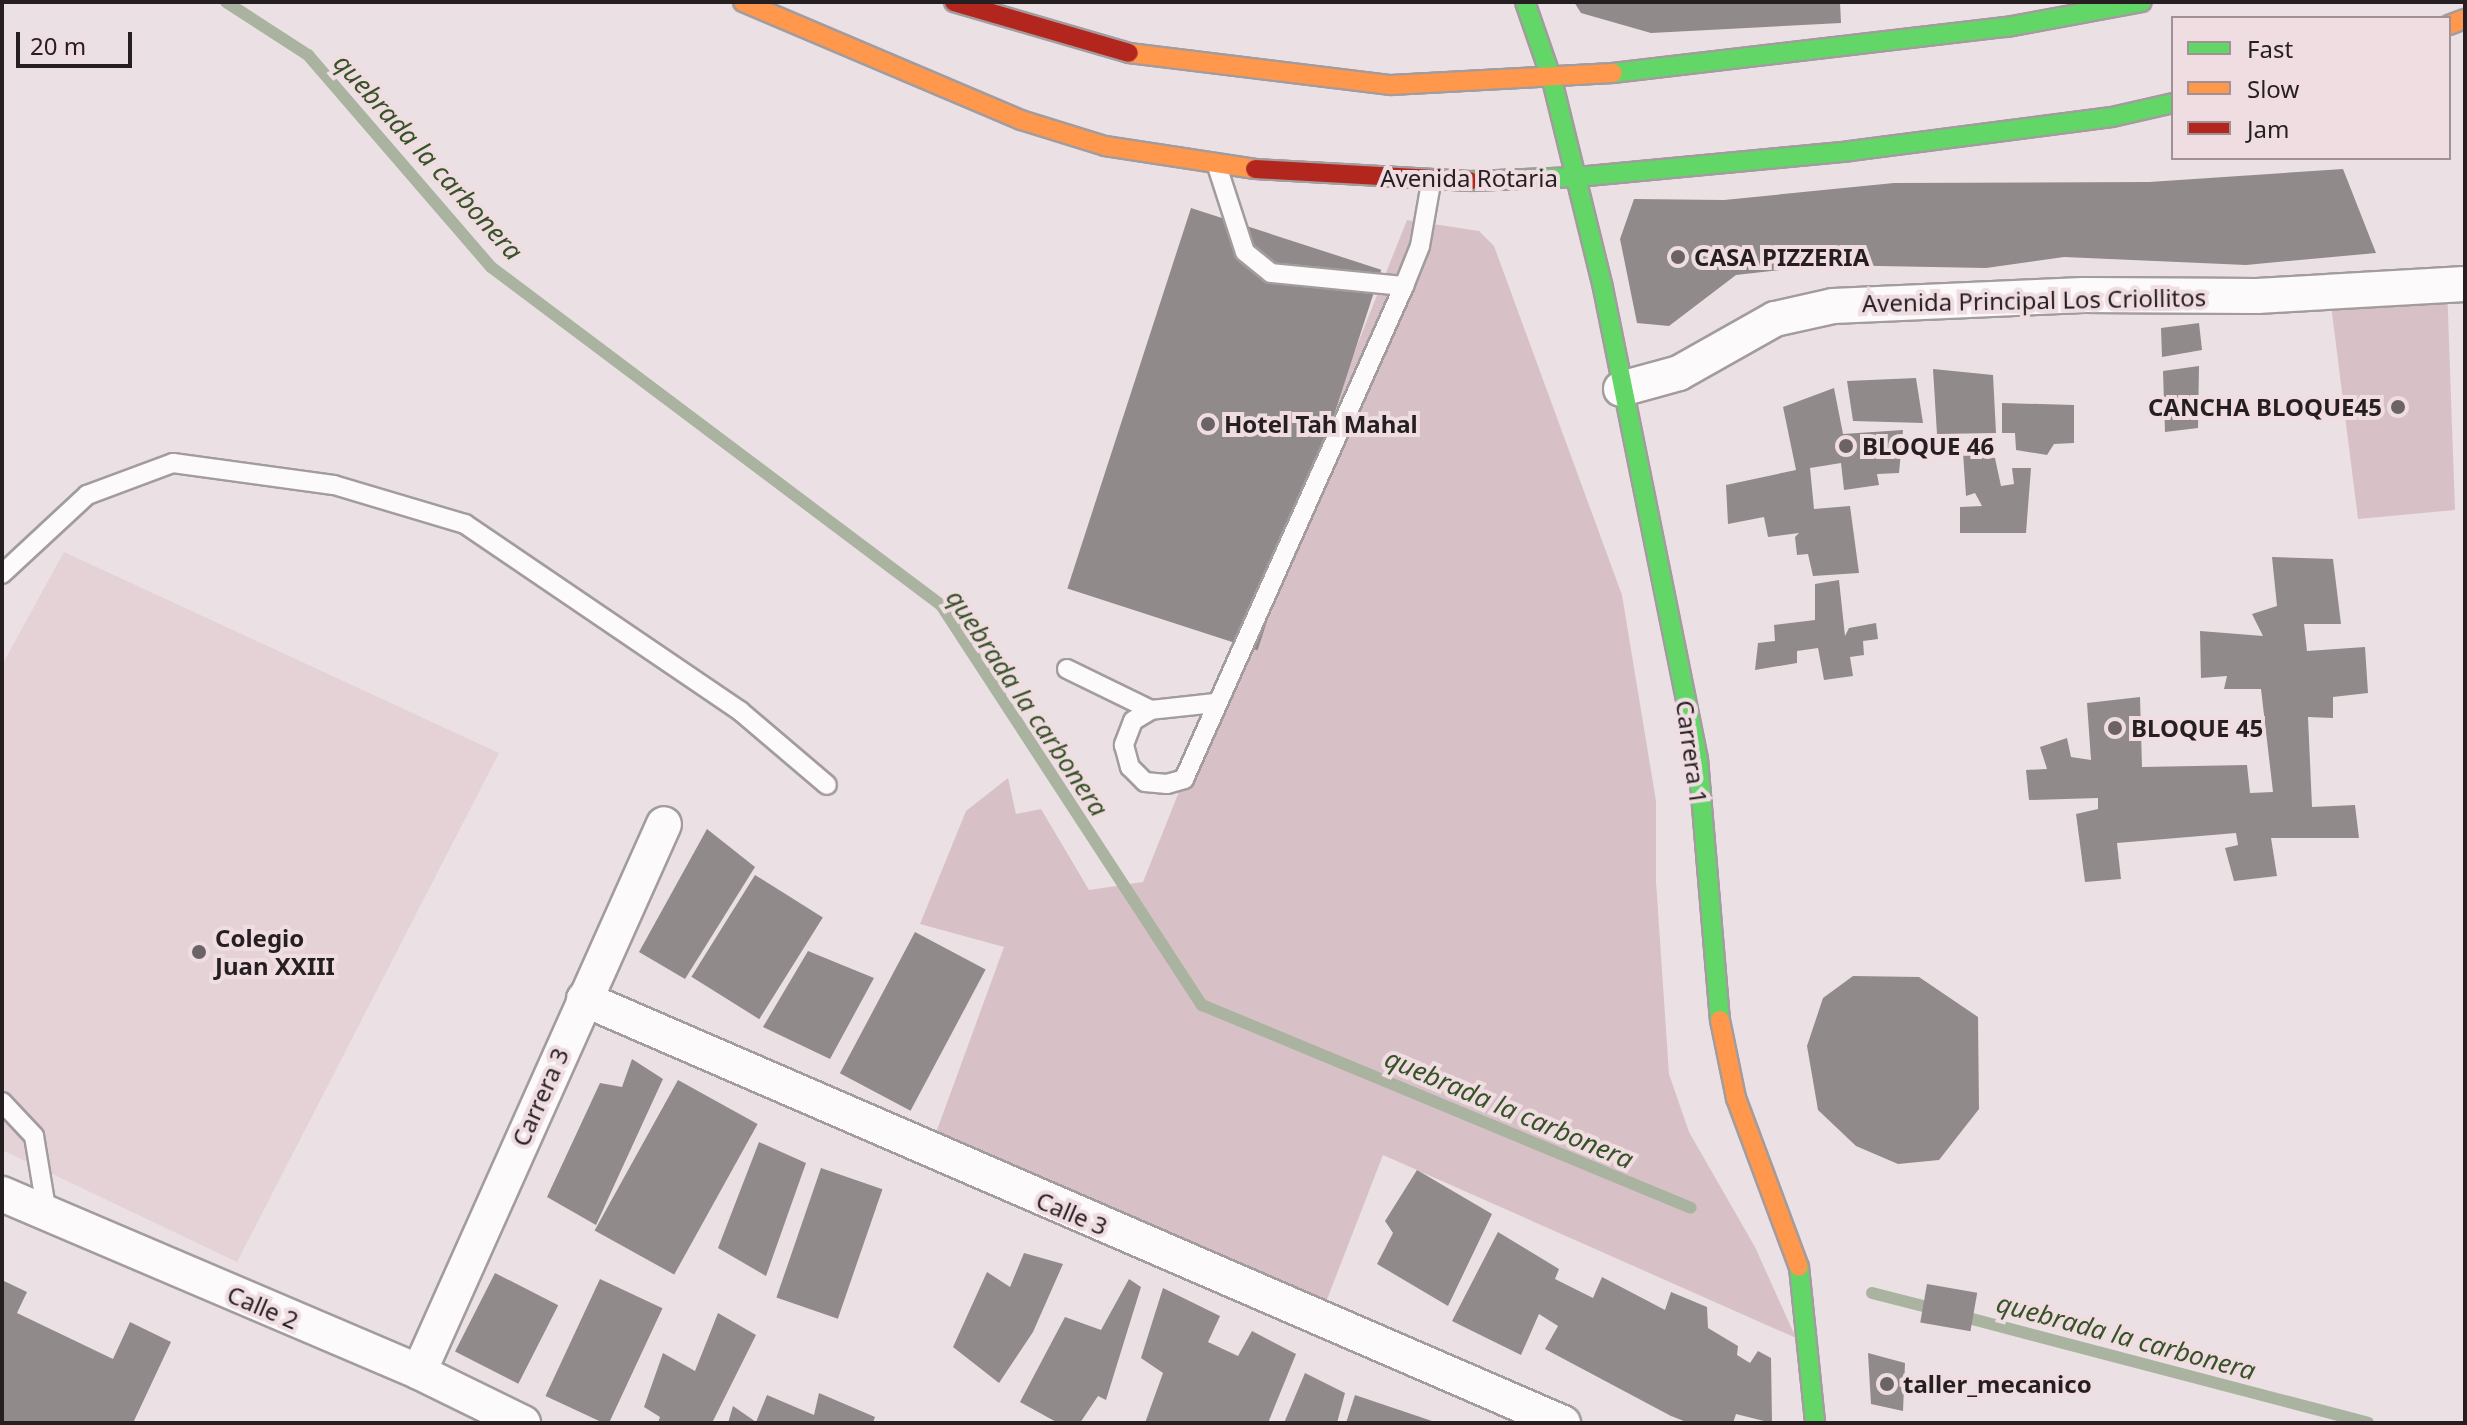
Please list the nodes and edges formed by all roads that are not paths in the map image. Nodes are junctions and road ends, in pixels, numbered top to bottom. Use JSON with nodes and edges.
{"nodes":[{"id":1,"x":743,"y":2,"type":"edge"},
{"id":2,"x":954,"y":2,"type":"edge"},
{"id":3,"x":1525,"y":2,"type":"edge"},
{"id":4,"x":2142,"y":2,"type":"edge"},
{"id":5,"x":1552,"y":80,"type":"junction"},
{"id":6,"x":2171,"y":103,"type":"edge"},
{"id":7,"x":1217,"y":166,"type":"junction"},
{"id":8,"x":1577,"y":177,"type":"junction"},
{"id":9,"x":1431,"y":183,"type":"junction"},
{"id":10,"x":2465,"y":284,"type":"edge"},
{"id":11,"x":1404,"y":286,"type":"junction"},
{"id":12,"x":1621,"y":389,"type":"junction"},
{"id":13,"x":2,"y":574,"type":"edge"},
{"id":14,"x":1067,"y":669,"type":"dead end"},
{"id":15,"x":1215,"y":703,"type":"junction"},
{"id":16,"x":1151,"y":710,"type":"junction"},
{"id":17,"x":827,"y":785,"type":"dead end"},
{"id":18,"x":664,"y":824,"type":"dead end"},
{"id":19,"x":584,"y":999,"type":"junction"},
{"id":20,"x":2,"y":1102,"type":"edge"},
{"id":21,"x":2,"y":1194,"type":"edge"},
{"id":22,"x":47,"y":1214,"type":"junction"},
{"id":23,"x":419,"y":1372,"type":"junction"},
{"id":24,"x":1523,"y":1415,"type":"edge"},
{"id":25,"x":523,"y":1423,"type":"edge"},
{"id":26,"x":1563,"y":1423,"type":"edge"},
{"id":27,"x":1815,"y":1423,"type":"edge"}],
"edges":[{"from":1,"to":7,"type":"main road","name":"Avenida Rotaria"},
{"from":2,"to":5,"type":"main road"},
{"from":3,"to":5,"type":"main road","name":"Carrera 1"},
{"from":4,"to":5,"type":"main road"},
{"from":5,"to":8,"type":"main road","name":"Carrera 1"},
{"from":6,"to":8,"type":"main road","name":"Avenida Rotaria"},
{"from":7,"to":9,"type":"main road","name":"Avenida Rotaria"},
{"from":7,"to":11,"type":"lane"},
{"from":8,"to":9,"type":"main road","name":"Avenida Rotaria"},
{"from":8,"to":12,"type":"main road","name":"Carrera 1"},
{"from":9,"to":11,"type":"lane"},
{"from":10,"to":12,"type":"street","name":"Avenida Principal Los Criollitos"},
{"from":11,"to":15,"type":"lane"},
{"from":12,"to":27,"type":"main road","name":"Carrera 1"},
{"from":13,"to":17,"type":"lane"},
{"from":14,"to":16,"type":"lane"},
{"from":15,"to":16,"type":"lane"},
{"from":15,"to":16,"type":"lane"},
{"from":18,"to":19,"type":"street","name":"Carrera 3"},
{"from":19,"to":23,"type":"street","name":"Carrera 3"},
{"from":19,"to":24,"type":"street","name":"Calle 3"},
{"from":20,"to":22,"type":"lane"},
{"from":21,"to":22,"type":"street","name":"Calle 2"},
{"from":22,"to":23,"type":"street","name":"Calle 2"},
{"from":23,"to":25,"type":"street","name":"Calle 2"},
{"from":24,"to":26,"type":"street","name":"Calle 3"}]}
